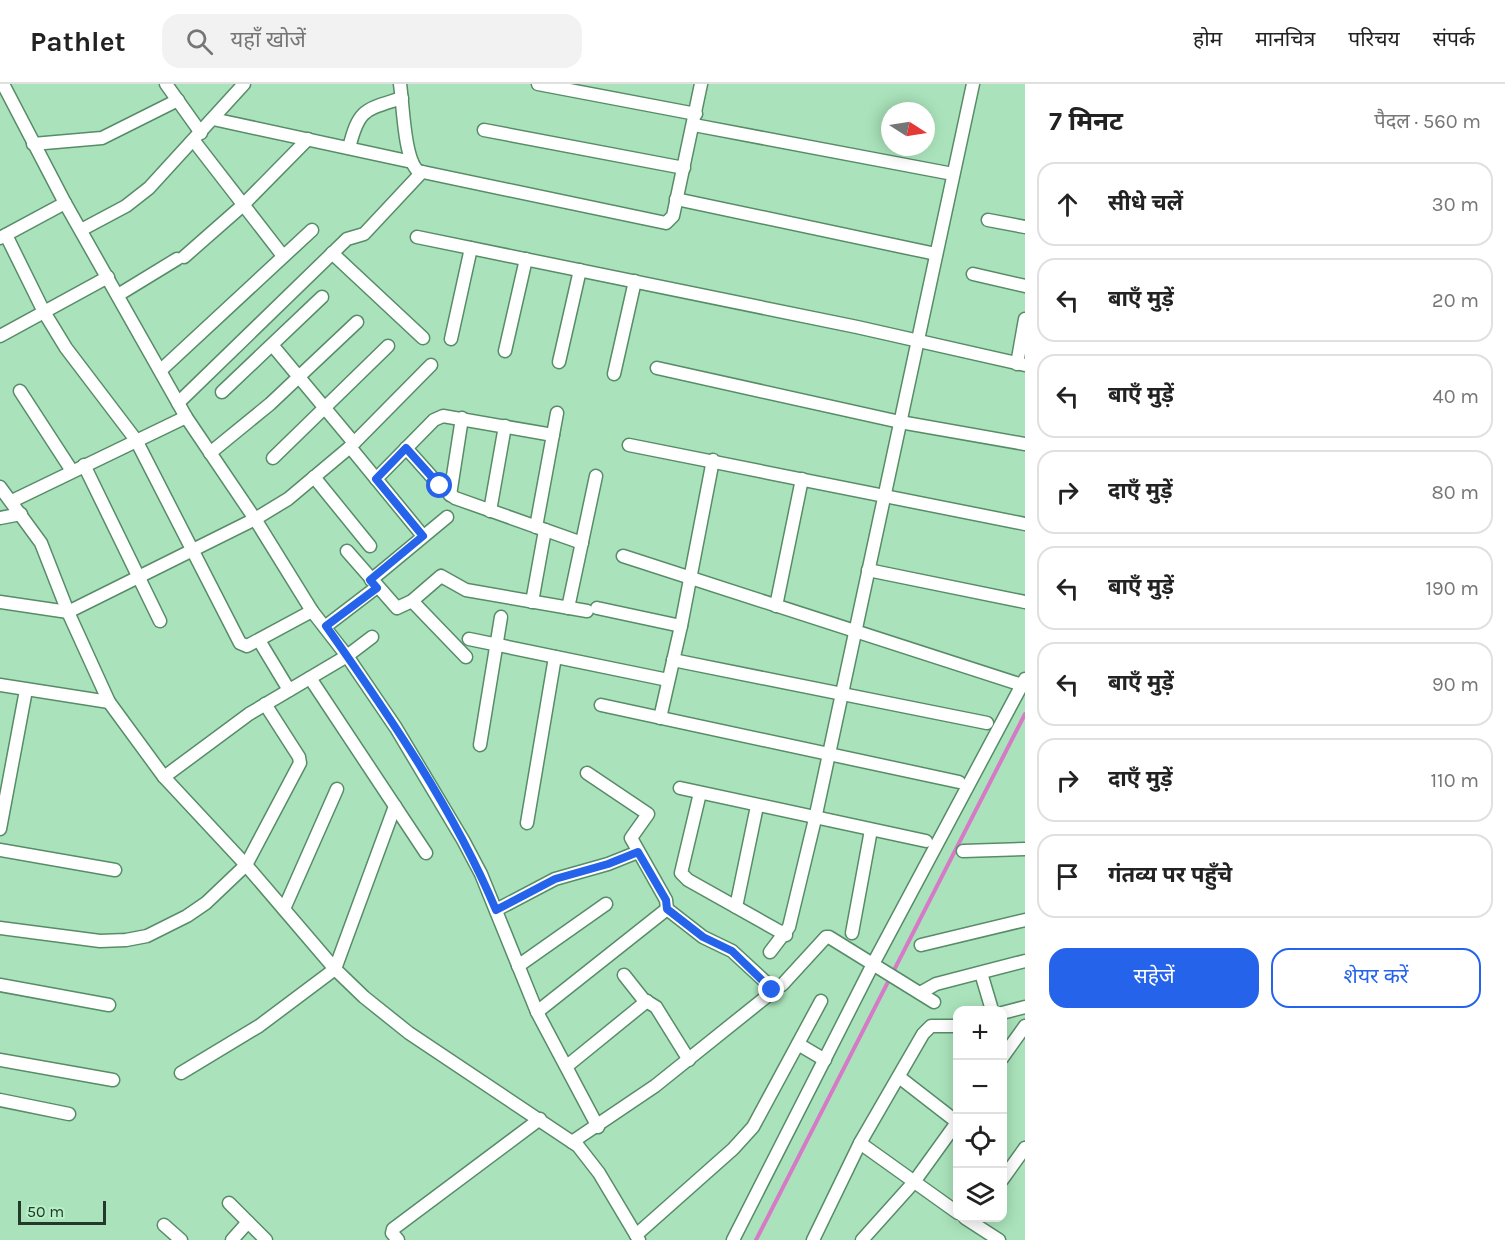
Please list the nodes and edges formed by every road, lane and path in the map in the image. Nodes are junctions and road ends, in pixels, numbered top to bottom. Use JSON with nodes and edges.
{"nodes":[{"id":1,"x":3,"y":84,"type":"edge"},
{"id":2,"x":166,"y":84,"type":"edge"},
{"id":3,"x":244,"y":84,"type":"edge"},
{"id":4,"x":400,"y":84,"type":"edge"},
{"id":5,"x":538,"y":84,"type":"edge"},
{"id":6,"x":701,"y":84,"type":"edge"},
{"id":7,"x":973,"y":84,"type":"edge"},
{"id":8,"x":402,"y":98,"type":"junction"},
{"id":9,"x":178,"y":100,"type":"junction"},
{"id":10,"x":5,"y":103,"type":"edge"},
{"id":11,"x":213,"y":119,"type":"junction"},
{"id":12,"x":695,"y":119,"type":"junction"},
{"id":13,"x":484,"y":130,"type":"dead end"},
{"id":14,"x":198,"y":137,"type":"junction"},
{"id":15,"x":308,"y":139,"type":"junction"},
{"id":16,"x":33,"y":144,"type":"junction"},
{"id":17,"x":350,"y":148,"type":"junction"},
{"id":18,"x":412,"y":162,"type":"junction"},
{"id":19,"x":684,"y":168,"type":"junction"},
{"id":20,"x":422,"y":172,"type":"junction"},
{"id":21,"x":953,"y":174,"type":"junction"},
{"id":22,"x":676,"y":199,"type":"junction"},
{"id":23,"x":65,"y":203,"type":"junction"},
{"id":24,"x":242,"y":206,"type":"junction"},
{"id":25,"x":988,"y":220,"type":"dead end"},
{"id":26,"x":1025,"y":227,"type":"edge"},
{"id":27,"x":81,"y":230,"type":"junction"},
{"id":28,"x":312,"y":230,"type":"dead end"},
{"id":29,"x":3,"y":236,"type":"edge"},
{"id":30,"x":417,"y":237,"type":"dead end"},
{"id":31,"x":471,"y":248,"type":"junction"},
{"id":32,"x":332,"y":253,"type":"junction"},
{"id":33,"x":936,"y":254,"type":"junction"},
{"id":34,"x":282,"y":256,"type":"junction"},
{"id":35,"x":526,"y":259,"type":"junction"},
{"id":36,"x":580,"y":270,"type":"junction"},
{"id":37,"x":973,"y":274,"type":"dead end"},
{"id":38,"x":108,"y":278,"type":"junction"},
{"id":39,"x":635,"y":281,"type":"junction"},
{"id":40,"x":1025,"y":286,"type":"edge"},
{"id":41,"x":118,"y":295,"type":"junction"},
{"id":42,"x":322,"y":297,"type":"dead end"},
{"id":43,"x":44,"y":312,"type":"junction"},
{"id":44,"x":1025,"y":319,"type":"edge"},
{"id":45,"x":357,"y":322,"type":"dead end"},
{"id":46,"x":0,"y":336,"type":"edge"},
{"id":47,"x":423,"y":339,"type":"dead end"},
{"id":48,"x":451,"y":339,"type":"dead end"},
{"id":49,"x":918,"y":341,"type":"junction"},
{"id":50,"x":273,"y":346,"type":"junction"},
{"id":51,"x":388,"y":346,"type":"dead end"},
{"id":52,"x":505,"y":351,"type":"dead end"},
{"id":53,"x":559,"y":362,"type":"dead end"},
{"id":54,"x":1021,"y":364,"type":"edge"},
{"id":55,"x":431,"y":365,"type":"dead end"},
{"id":56,"x":657,"y":368,"type":"dead end"},
{"id":57,"x":161,"y":370,"type":"junction"},
{"id":58,"x":614,"y":374,"type":"dead end"},
{"id":59,"x":298,"y":377,"type":"junction"},
{"id":60,"x":20,"y":391,"type":"dead end"},
{"id":61,"x":222,"y":392,"type":"dead end"},
{"id":62,"x":178,"y":403,"type":"junction"},
{"id":63,"x":324,"y":408,"type":"junction"},
{"id":64,"x":557,"y":413,"type":"dead end"},
{"id":65,"x":186,"y":417,"type":"junction"},
{"id":66,"x":462,"y":418,"type":"junction"},
{"id":67,"x":900,"y":422,"type":"junction"},
{"id":68,"x":505,"y":426,"type":"junction"},
{"id":69,"x":553,"y":435,"type":"junction"},
{"id":70,"x":136,"y":440,"type":"junction"},
{"id":71,"x":1025,"y":444,"type":"edge"},
{"id":72,"x":352,"y":445,"type":"junction"},
{"id":73,"x":629,"y":445,"type":"dead end"},
{"id":74,"x":406,"y":448,"type":"junction"},
{"id":75,"x":210,"y":453,"type":"junction"},
{"id":76,"x":273,"y":458,"type":"dead end"},
{"id":77,"x":714,"y":460,"type":"junction"},
{"id":78,"x":84,"y":465,"type":"junction"},
{"id":79,"x":72,"y":471,"type":"junction"},
{"id":80,"x":596,"y":476,"type":"dead end"},
{"id":81,"x":314,"y":477,"type":"junction"},
{"id":82,"x":376,"y":479,"type":"junction"},
{"id":83,"x":802,"y":479,"type":"junction"},
{"id":84,"x":0,"y":487,"type":"edge"},
{"id":85,"x":450,"y":495,"type":"junction"},
{"id":86,"x":884,"y":496,"type":"junction"},
{"id":87,"x":12,"y":501,"type":"junction"},
{"id":88,"x":490,"y":511,"type":"junction"},
{"id":89,"x":21,"y":514,"type":"junction"},
{"id":90,"x":447,"y":517,"type":"dead end"},
{"id":91,"x":0,"y":518,"type":"edge"},
{"id":92,"x":255,"y":519,"type":"junction"},
{"id":93,"x":1025,"y":524,"type":"edge"},
{"id":94,"x":541,"y":529,"type":"junction"},
{"id":95,"x":423,"y":536,"type":"junction"},
{"id":96,"x":582,"y":543,"type":"junction"},
{"id":97,"x":370,"y":546,"type":"dead end"},
{"id":98,"x":192,"y":551,"type":"junction"},
{"id":99,"x":347,"y":552,"type":"dead end"},
{"id":100,"x":623,"y":556,"type":"dead end"},
{"id":101,"x":868,"y":570,"type":"junction"},
{"id":102,"x":139,"y":575,"type":"junction"},
{"id":103,"x":690,"y":577,"type":"junction"},
{"id":104,"x":374,"y":584,"type":"junction"},
{"id":105,"x":412,"y":601,"type":"junction"},
{"id":106,"x":0,"y":602,"type":"edge"},
{"id":107,"x":532,"y":602,"type":"junction"},
{"id":108,"x":1025,"y":602,"type":"edge"},
{"id":109,"x":776,"y":606,"type":"junction"},
{"id":110,"x":568,"y":608,"type":"junction"},
{"id":111,"x":312,"y":611,"type":"junction"},
{"id":112,"x":68,"y":612,"type":"junction"},
{"id":113,"x":501,"y":617,"type":"dead end"},
{"id":114,"x":160,"y":621,"type":"dead end"},
{"id":115,"x":326,"y":626,"type":"junction"},
{"id":116,"x":681,"y":626,"type":"junction"},
{"id":117,"x":855,"y":629,"type":"junction"},
{"id":118,"x":372,"y":637,"type":"dead end"},
{"id":119,"x":469,"y":639,"type":"dead end"},
{"id":120,"x":260,"y":642,"type":"junction"},
{"id":121,"x":496,"y":645,"type":"junction"},
{"id":122,"x":347,"y":657,"type":"junction"},
{"id":123,"x":466,"y":657,"type":"dead end"},
{"id":124,"x":555,"y":657,"type":"junction"},
{"id":125,"x":673,"y":660,"type":"junction"},
{"id":126,"x":310,"y":678,"type":"junction"},
{"id":127,"x":668,"y":680,"type":"junction"},
{"id":128,"x":1023,"y":682,"type":"edge"},
{"id":129,"x":0,"y":685,"type":"edge"},
{"id":130,"x":26,"y":690,"type":"junction"},
{"id":131,"x":289,"y":690,"type":"junction"},
{"id":132,"x":842,"y":693,"type":"junction"},
{"id":133,"x":109,"y":702,"type":"junction"},
{"id":134,"x":264,"y":704,"type":"junction"},
{"id":135,"x":601,"y":705,"type":"dead end"},
{"id":136,"x":660,"y":718,"type":"junction"},
{"id":137,"x":987,"y":723,"type":"dead end"},
{"id":138,"x":480,"y":745,"type":"dead end"},
{"id":139,"x":829,"y":754,"type":"junction"},
{"id":140,"x":5,"y":770,"type":"edge"},
{"id":141,"x":587,"y":773,"type":"dead end"},
{"id":142,"x":164,"y":777,"type":"junction"},
{"id":143,"x":959,"y":782,"type":"dead end"},
{"id":144,"x":680,"y":788,"type":"dead end"},
{"id":145,"x":337,"y":789,"type":"dead end"},
{"id":146,"x":700,"y":793,"type":"junction"},
{"id":147,"x":395,"y":806,"type":"junction"},
{"id":148,"x":757,"y":806,"type":"junction"},
{"id":149,"x":815,"y":819,"type":"junction"},
{"id":150,"x":527,"y":822,"type":"dead end"},
{"id":151,"x":0,"y":828,"type":"edge"},
{"id":152,"x":871,"y":830,"type":"junction"},
{"id":153,"x":926,"y":841,"type":"dead end"},
{"id":154,"x":1025,"y":849,"type":"edge"},
{"id":155,"x":0,"y":850,"type":"edge"},
{"id":156,"x":963,"y":851,"type":"dead end"},
{"id":157,"x":638,"y":852,"type":"junction"},
{"id":158,"x":426,"y":853,"type":"dead end"},
{"id":159,"x":246,"y":865,"type":"junction"},
{"id":160,"x":115,"y":870,"type":"dead end"},
{"id":161,"x":606,"y":904,"type":"dead end"},
{"id":162,"x":736,"y":907,"type":"junction"},
{"id":163,"x":284,"y":909,"type":"junction"},
{"id":164,"x":667,"y":909,"type":"junction"},
{"id":165,"x":496,"y":910,"type":"junction"},
{"id":166,"x":1025,"y":920,"type":"edge"},
{"id":167,"x":0,"y":928,"type":"edge"},
{"id":168,"x":852,"y":933,"type":"dead end"},
{"id":169,"x":786,"y":935,"type":"junction"},
{"id":170,"x":921,"y":945,"type":"dead end"},
{"id":171,"x":770,"y":952,"type":"dead end"},
{"id":172,"x":1025,"y":961,"type":"edge"},
{"id":173,"x":875,"y":965,"type":"junction"},
{"id":174,"x":518,"y":966,"type":"junction"},
{"id":175,"x":335,"y":969,"type":"junction"},
{"id":176,"x":981,"y":973,"type":"junction"},
{"id":177,"x":624,"y":975,"type":"dead end"},
{"id":178,"x":0,"y":985,"type":"edge"},
{"id":179,"x":782,"y":985,"type":"dead end"},
{"id":180,"x":920,"y":993,"type":"junction"},
{"id":181,"x":647,"y":1001,"type":"junction"},
{"id":182,"x":821,"y":1001,"type":"dead end"},
{"id":183,"x":934,"y":1002,"type":"dead end"},
{"id":184,"x":109,"y":1005,"type":"dead end"},
{"id":185,"x":991,"y":1006,"type":"edge"},
{"id":186,"x":1025,"y":1007,"type":"edge"},
{"id":187,"x":537,"y":1012,"type":"junction"},
{"id":188,"x":1007,"y":1012,"type":"edge"},
{"id":189,"x":953,"y":1026,"type":"edge"},
{"id":190,"x":1025,"y":1026,"type":"edge"},
{"id":191,"x":798,"y":1044,"type":"junction"},
{"id":192,"x":1007,"y":1051,"type":"edge"},
{"id":193,"x":0,"y":1060,"type":"edge"},
{"id":194,"x":689,"y":1060,"type":"junction"},
{"id":195,"x":825,"y":1060,"type":"junction"},
{"id":196,"x":567,"y":1066,"type":"junction"},
{"id":197,"x":181,"y":1073,"type":"dead end"},
{"id":198,"x":899,"y":1077,"type":"junction"},
{"id":199,"x":113,"y":1080,"type":"dead end"},
{"id":200,"x":0,"y":1100,"type":"edge"},
{"id":201,"x":69,"y":1114,"type":"dead end"},
{"id":202,"x":540,"y":1119,"type":"junction"},
{"id":203,"x":953,"y":1119,"type":"edge"},
{"id":204,"x":598,"y":1127,"type":"junction"},
{"id":205,"x":953,"y":1128,"type":"edge"},
{"id":206,"x":572,"y":1142,"type":"junction"},
{"id":207,"x":860,"y":1143,"type":"junction"},
{"id":208,"x":1025,"y":1148,"type":"edge"},
{"id":209,"x":1007,"y":1173,"type":"edge"},
{"id":210,"x":914,"y":1182,"type":"junction"},
{"id":211,"x":229,"y":1203,"type":"dead end"},
{"id":212,"x":953,"y":1210,"type":"edge"},
{"id":213,"x":248,"y":1222,"type":"junction"},
{"id":214,"x":975,"y":1222,"type":"edge"},
{"id":215,"x":164,"y":1225,"type":"dead end"},
{"id":216,"x":638,"y":1237,"type":"edge"},
{"id":217,"x":181,"y":1240,"type":"edge"},
{"id":218,"x":232,"y":1240,"type":"edge"},
{"id":219,"x":266,"y":1240,"type":"edge"},
{"id":220,"x":398,"y":1240,"type":"edge"},
{"id":221,"x":733,"y":1240,"type":"edge"},
{"id":222,"x":813,"y":1240,"type":"edge"},
{"id":223,"x":862,"y":1240,"type":"edge"},
{"id":224,"x":999,"y":1240,"type":"edge"}],
"edges":[{"from":1,"to":10,"type":"street"},
{"from":2,"to":9,"type":"street"},
{"from":3,"to":11,"type":"street"},
{"from":4,"to":8,"type":"street"},
{"from":5,"to":12,"type":"street"},
{"from":6,"to":12,"type":"street"},
{"from":7,"to":21,"type":"street"},
{"from":8,"to":17,"type":"street"},
{"from":8,"to":18,"type":"street"},
{"from":9,"to":14,"type":"street"},
{"from":9,"to":16,"type":"street"},
{"from":10,"to":16,"type":"street"},
{"from":11,"to":14,"type":"street"},
{"from":11,"to":15,"type":"street"},
{"from":12,"to":19,"type":"street"},
{"from":12,"to":21,"type":"street"},
{"from":13,"to":19,"type":"street"},
{"from":14,"to":24,"type":"street"},
{"from":14,"to":27,"type":"street"},
{"from":15,"to":17,"type":"street"},
{"from":15,"to":24,"type":"street"},
{"from":16,"to":23,"type":"street"},
{"from":17,"to":18,"type":"street"},
{"from":18,"to":20,"type":"street"},
{"from":19,"to":22,"type":"street"},
{"from":20,"to":22,"type":"street"},
{"from":20,"to":32,"type":"street"},
{"from":21,"to":33,"type":"street"},
{"from":22,"to":33,"type":"street"},
{"from":23,"to":27,"type":"street"},
{"from":23,"to":29,"type":"street"},
{"from":24,"to":34,"type":"street"},
{"from":24,"to":41,"type":"street"},
{"from":25,"to":26,"type":"street"},
{"from":27,"to":38,"type":"street"},
{"from":28,"to":34,"type":"street"},
{"from":29,"to":43,"type":"street"},
{"from":30,"to":31,"type":"street"},
{"from":31,"to":35,"type":"street"},
{"from":31,"to":48,"type":"street"},
{"from":32,"to":47,"type":"street"},
{"from":32,"to":62,"type":"street"},
{"from":33,"to":49,"type":"street"},
{"from":34,"to":57,"type":"street"},
{"from":35,"to":36,"type":"street"},
{"from":35,"to":52,"type":"street"},
{"from":36,"to":39,"type":"street"},
{"from":36,"to":53,"type":"street"},
{"from":37,"to":40,"type":"street"},
{"from":38,"to":41,"type":"street"},
{"from":38,"to":43,"type":"street"},
{"from":39,"to":49,"type":"street"},
{"from":39,"to":58,"type":"street"},
{"from":41,"to":57,"type":"street"},
{"from":42,"to":50,"type":"street"},
{"from":43,"to":46,"type":"street"},
{"from":43,"to":70,"type":"street"},
{"from":44,"to":54,"type":"street"},
{"from":45,"to":59,"type":"street"},
{"from":49,"to":54,"type":"street"},
{"from":49,"to":67,"type":"street"},
{"from":50,"to":59,"type":"street"},
{"from":50,"to":61,"type":"street"},
{"from":51,"to":63,"type":"street"},
{"from":55,"to":72,"type":"street"},
{"from":56,"to":67,"type":"street"},
{"from":57,"to":62,"type":"street"},
{"from":59,"to":63,"type":"street"},
{"from":59,"to":75,"type":"street"},
{"from":60,"to":79,"type":"street"},
{"from":62,"to":65,"type":"street"},
{"from":63,"to":72,"type":"street"},
{"from":63,"to":76,"type":"street"},
{"from":64,"to":69,"type":"street"},
{"from":65,"to":70,"type":"street"},
{"from":65,"to":75,"type":"street"},
{"from":66,"to":68,"type":"street"},
{"from":66,"to":74,"type":"street"},
{"from":66,"to":85,"type":"street"},
{"from":67,"to":71,"type":"street"},
{"from":67,"to":86,"type":"street"},
{"from":68,"to":69,"type":"street"},
{"from":68,"to":88,"type":"street"},
{"from":69,"to":94,"type":"street"},
{"from":70,"to":78,"type":"street"},
{"from":70,"to":98,"type":"street"},
{"from":72,"to":81,"type":"street"},
{"from":72,"to":82,"type":"street"},
{"from":73,"to":77,"type":"street"},
{"from":74,"to":82,"type":"street"},
{"from":74,"to":85,"type":"street"},
{"from":75,"to":92,"type":"street"},
{"from":77,"to":83,"type":"street"},
{"from":77,"to":103,"type":"street"},
{"from":78,"to":79,"type":"street"},
{"from":78,"to":102,"type":"street"},
{"from":79,"to":87,"type":"street"},
{"from":80,"to":96,"type":"street"},
{"from":81,"to":92,"type":"street"},
{"from":81,"to":97,"type":"street"},
{"from":82,"to":95,"type":"street"},
{"from":83,"to":86,"type":"street"},
{"from":83,"to":109,"type":"street"},
{"from":84,"to":87,"type":"street"},
{"from":85,"to":88,"type":"street"},
{"from":86,"to":93,"type":"street"},
{"from":86,"to":101,"type":"street"},
{"from":87,"to":89,"type":"street"},
{"from":88,"to":94,"type":"street"},
{"from":89,"to":91,"type":"street"},
{"from":89,"to":112,"type":"street"},
{"from":90,"to":95,"type":"street"},
{"from":92,"to":98,"type":"street"},
{"from":92,"to":111,"type":"street"},
{"from":94,"to":96,"type":"street"},
{"from":94,"to":107,"type":"street"},
{"from":95,"to":104,"type":"street"},
{"from":96,"to":110,"type":"street"},
{"from":98,"to":102,"type":"street"},
{"from":98,"to":120,"type":"street"},
{"from":99,"to":104,"type":"street"},
{"from":100,"to":103,"type":"street"},
{"from":101,"to":108,"type":"street"},
{"from":101,"to":117,"type":"street"},
{"from":102,"to":112,"type":"street"},
{"from":102,"to":114,"type":"street"},
{"from":103,"to":109,"type":"street"},
{"from":103,"to":116,"type":"street"},
{"from":104,"to":105,"type":"street"},
{"from":104,"to":115,"type":"street"},
{"from":105,"to":107,"type":"street"},
{"from":105,"to":123,"type":"street"},
{"from":106,"to":112,"type":"street"},
{"from":107,"to":110,"type":"street"},
{"from":109,"to":117,"type":"street"},
{"from":110,"to":116,"type":"street"},
{"from":111,"to":115,"type":"street"},
{"from":111,"to":120,"type":"street"},
{"from":112,"to":133,"type":"street"},
{"from":113,"to":121,"type":"street"},
{"from":115,"to":122,"type":"street"},
{"from":116,"to":125,"type":"street"},
{"from":117,"to":128,"type":"street"},
{"from":117,"to":132,"type":"street"},
{"from":118,"to":122,"type":"street"},
{"from":119,"to":121,"type":"street"},
{"from":120,"to":131,"type":"street"},
{"from":121,"to":124,"type":"street"},
{"from":121,"to":138,"type":"street"},
{"from":122,"to":126,"type":"street"},
{"from":122,"to":165,"type":"street"},
{"from":124,"to":127,"type":"street"},
{"from":124,"to":150,"type":"street"},
{"from":125,"to":127,"type":"street"},
{"from":125,"to":132,"type":"street"},
{"from":126,"to":131,"type":"street"},
{"from":126,"to":147,"type":"street"},
{"from":127,"to":136,"type":"street"},
{"from":128,"to":173,"type":"street"},
{"from":129,"to":130,"type":"street"},
{"from":130,"to":133,"type":"street"},
{"from":130,"to":140,"type":"street"},
{"from":131,"to":134,"type":"street"},
{"from":132,"to":137,"type":"street"},
{"from":132,"to":139,"type":"street"},
{"from":133,"to":142,"type":"street"},
{"from":134,"to":142,"type":"street"},
{"from":134,"to":159,"type":"street"},
{"from":135,"to":136,"type":"street"},
{"from":136,"to":139,"type":"street"},
{"from":139,"to":143,"type":"street"},
{"from":139,"to":149,"type":"street"},
{"from":140,"to":151,"type":"street"},
{"from":141,"to":157,"type":"street"},
{"from":142,"to":159,"type":"street"},
{"from":144,"to":146,"type":"street"},
{"from":145,"to":163,"type":"street"},
{"from":146,"to":148,"type":"street"},
{"from":146,"to":162,"type":"street"},
{"from":147,"to":158,"type":"street"},
{"from":147,"to":175,"type":"street"},
{"from":148,"to":149,"type":"street"},
{"from":148,"to":162,"type":"street"},
{"from":149,"to":152,"type":"street"},
{"from":149,"to":169,"type":"street"},
{"from":152,"to":153,"type":"street"},
{"from":152,"to":168,"type":"street"},
{"from":154,"to":156,"type":"street"},
{"from":155,"to":160,"type":"street"},
{"from":157,"to":164,"type":"street"},
{"from":157,"to":165,"type":"street"},
{"from":159,"to":163,"type":"street"},
{"from":159,"to":167,"type":"street"},
{"from":161,"to":174,"type":"street"},
{"from":162,"to":169,"type":"street"},
{"from":163,"to":175,"type":"street"},
{"from":164,"to":187,"type":"street"},
{"from":164,"to":194,"type":"street"},
{"from":165,"to":174,"type":"street"},
{"from":166,"to":170,"type":"street"},
{"from":169,"to":171,"type":"street"},
{"from":172,"to":176,"type":"street"},
{"from":173,"to":179,"type":"street"},
{"from":173,"to":180,"type":"street"},
{"from":173,"to":195,"type":"street"},
{"from":174,"to":187,"type":"street"},
{"from":175,"to":197,"type":"street"},
{"from":175,"to":202,"type":"street"},
{"from":176,"to":180,"type":"street"},
{"from":176,"to":185,"type":"street"},
{"from":177,"to":181,"type":"street"},
{"from":178,"to":184,"type":"street"},
{"from":180,"to":183,"type":"street"},
{"from":181,"to":194,"type":"street"},
{"from":181,"to":196,"type":"street"},
{"from":182,"to":191,"type":"street"},
{"from":186,"to":188,"type":"street"},
{"from":187,"to":196,"type":"street"},
{"from":189,"to":198,"type":"street"},
{"from":190,"to":192,"type":"street"},
{"from":191,"to":195,"type":"street"},
{"from":191,"to":216,"type":"street"},
{"from":193,"to":199,"type":"street"},
{"from":194,"to":204,"type":"street"},
{"from":195,"to":221,"type":"street"},
{"from":196,"to":204,"type":"street"},
{"from":198,"to":203,"type":"street"},
{"from":198,"to":207,"type":"street"},
{"from":200,"to":201,"type":"street"},
{"from":202,"to":206,"type":"street"},
{"from":202,"to":220,"type":"street"},
{"from":204,"to":206,"type":"street"},
{"from":205,"to":210,"type":"street"},
{"from":206,"to":216,"type":"street"},
{"from":207,"to":210,"type":"street"},
{"from":207,"to":222,"type":"street"},
{"from":208,"to":209,"type":"street"},
{"from":210,"to":212,"type":"street"},
{"from":210,"to":223,"type":"street"},
{"from":211,"to":213,"type":"street"},
{"from":213,"to":218,"type":"street"},
{"from":213,"to":219,"type":"street"},
{"from":214,"to":224,"type":"street"},
{"from":215,"to":217,"type":"street"}]}
